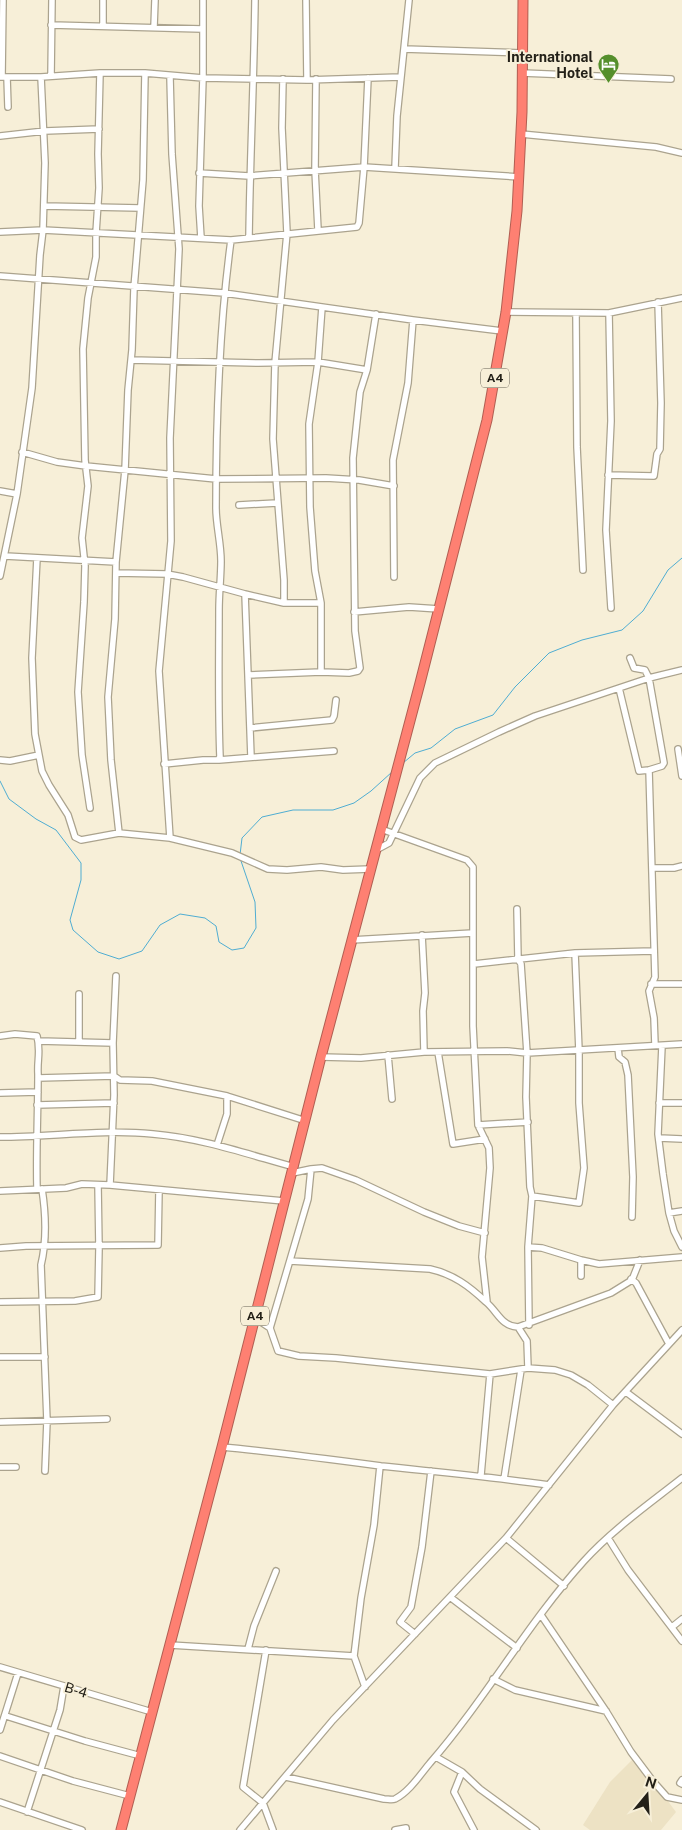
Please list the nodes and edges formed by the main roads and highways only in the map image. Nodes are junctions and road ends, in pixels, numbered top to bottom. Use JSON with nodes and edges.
{"nodes":[{"id":1,"x":522,"y":0,"type":"edge"},
{"id":2,"x":121,"y":1830,"type":"edge"}],
"edges":[{"from":1,"to":2,"type":"highway","number":"A4"}]}
